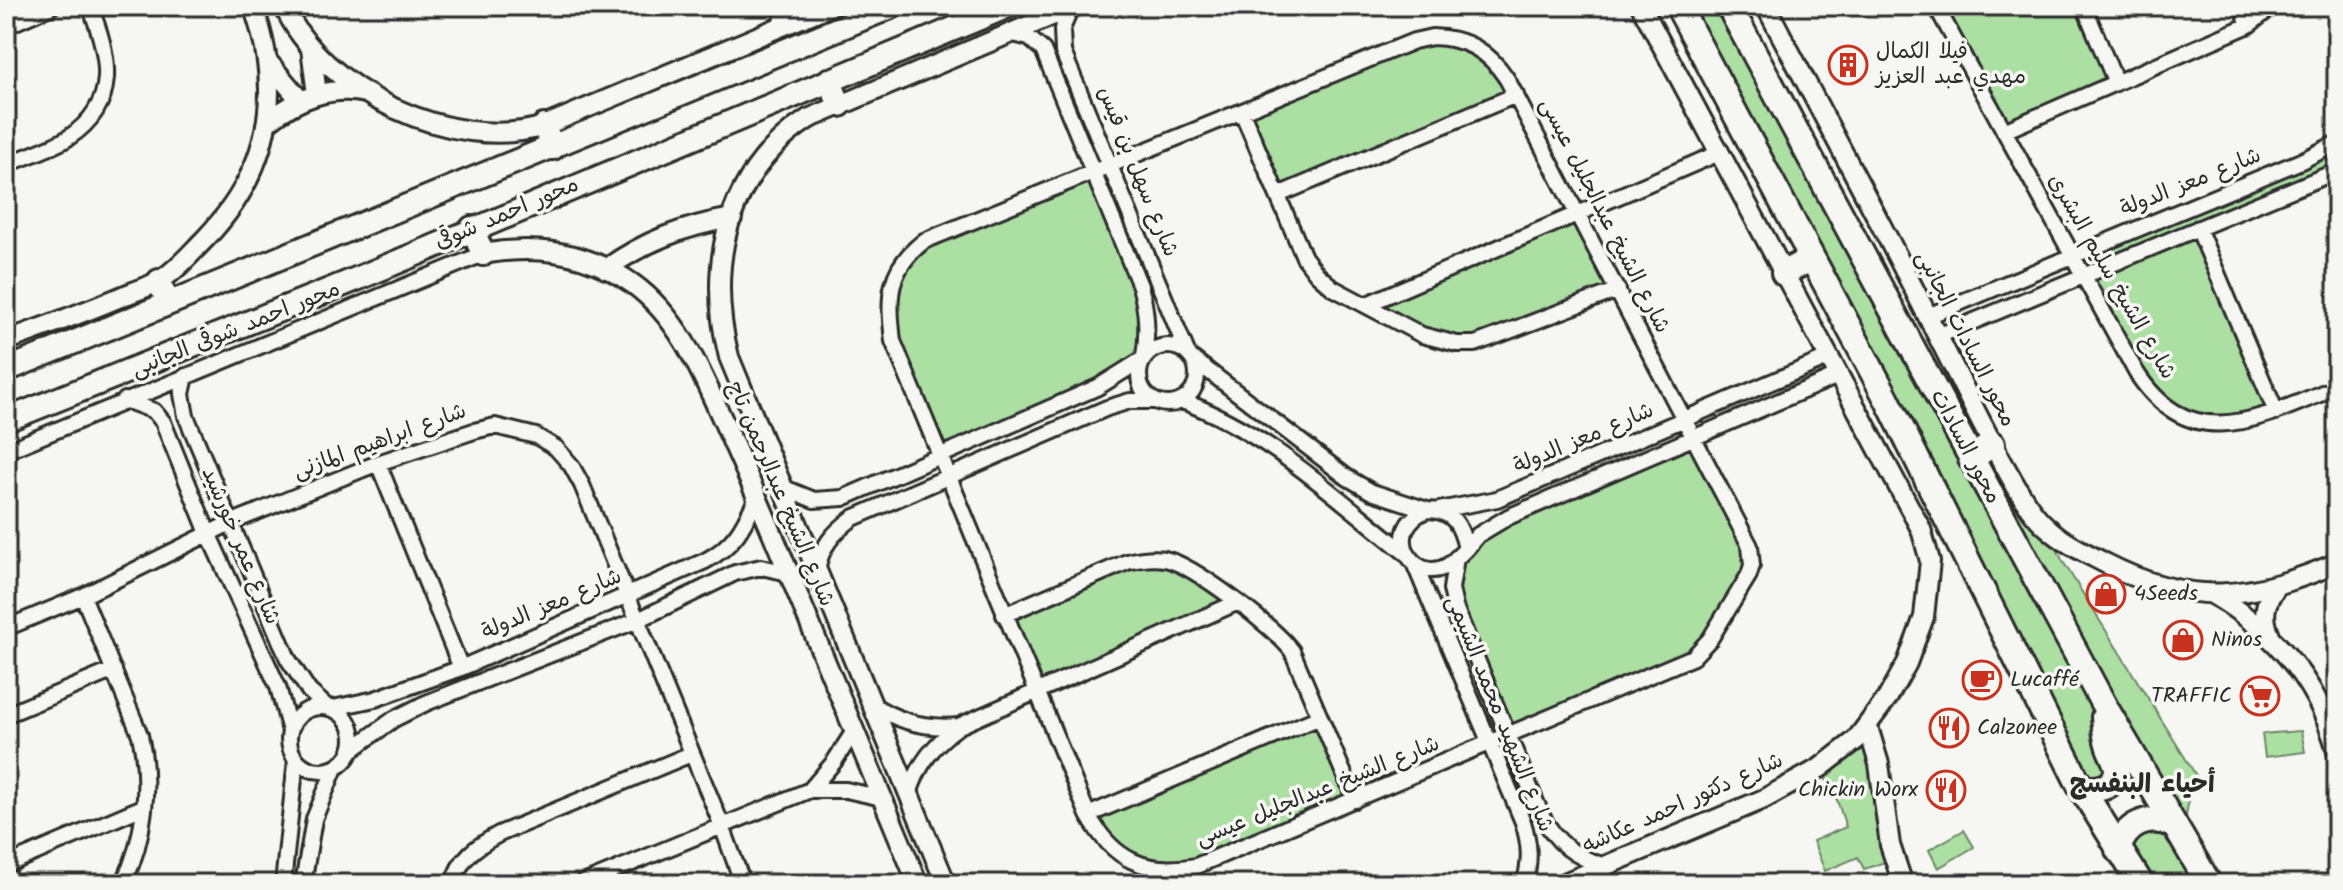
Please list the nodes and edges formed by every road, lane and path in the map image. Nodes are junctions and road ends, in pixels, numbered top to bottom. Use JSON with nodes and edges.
{"nodes":[{"id":1,"x":52,"y":6,"type":"edge"},
{"id":2,"x":90,"y":6,"type":"edge"},
{"id":3,"x":253,"y":6,"type":"edge"},
{"id":4,"x":284,"y":6,"type":"edge"},
{"id":5,"x":785,"y":6,"type":"edge"},
{"id":6,"x":830,"y":6,"type":"edge"},
{"id":7,"x":893,"y":6,"type":"edge"},
{"id":8,"x":1008,"y":6,"type":"edge"},
{"id":9,"x":1641,"y":6,"type":"edge"},
{"id":10,"x":1678,"y":6,"type":"edge"},
{"id":11,"x":1729,"y":6,"type":"edge"},
{"id":12,"x":1766,"y":6,"type":"edge"},
{"id":13,"x":1936,"y":6,"type":"edge"},
{"id":14,"x":2084,"y":6,"type":"edge"},
{"id":15,"x":2242,"y":6,"type":"edge"},
{"id":16,"x":2273,"y":6,"type":"edge"},
{"id":17,"x":1073,"y":7,"type":"edge"},
{"id":18,"x":2249,"y":25,"type":"junction"},
{"id":19,"x":6,"y":26,"type":"edge"},
{"id":20,"x":781,"y":27,"type":"junction"},
{"id":21,"x":1010,"y":33,"type":"junction"},
{"id":22,"x":311,"y":48,"type":"junction"},
{"id":23,"x":269,"y":63,"type":"junction"},
{"id":24,"x":829,"y":80,"type":"junction"},
{"id":25,"x":2116,"y":83,"type":"junction"},
{"id":26,"x":1516,"y":95,"type":"junction"},
{"id":27,"x":376,"y":97,"type":"junction"},
{"id":28,"x":308,"y":98,"type":"junction"},
{"id":29,"x":840,"y":105,"type":"junction"},
{"id":30,"x":1242,"y":112,"type":"junction"},
{"id":31,"x":269,"y":121,"type":"junction"},
{"id":32,"x":544,"y":126,"type":"junction"},
{"id":33,"x":2004,"y":131,"type":"junction"},
{"id":34,"x":2337,"y":143,"type":"edge"},
{"id":35,"x":553,"y":148,"type":"junction"},
{"id":36,"x":1719,"y":153,"type":"junction"},
{"id":37,"x":6,"y":165,"type":"edge"},
{"id":38,"x":1111,"y":166,"type":"junction"},
{"id":39,"x":2334,"y":172,"type":"edge"},
{"id":40,"x":1093,"y":173,"type":"junction"},
{"id":41,"x":2337,"y":190,"type":"edge"},
{"id":42,"x":1278,"y":195,"type":"junction"},
{"id":43,"x":1578,"y":214,"type":"junction"},
{"id":44,"x":732,"y":218,"type":"junction"},
{"id":45,"x":472,"y":228,"type":"junction"},
{"id":46,"x":2198,"y":228,"type":"junction"},
{"id":47,"x":483,"y":254,"type":"junction"},
{"id":48,"x":2071,"y":256,"type":"junction"},
{"id":49,"x":1812,"y":258,"type":"junction"},
{"id":50,"x":606,"y":269,"type":"junction"},
{"id":51,"x":1784,"y":273,"type":"junction"},
{"id":52,"x":2082,"y":276,"type":"junction"},
{"id":53,"x":159,"y":281,"type":"junction"},
{"id":54,"x":1618,"y":290,"type":"junction"},
{"id":55,"x":168,"y":303,"type":"junction"},
{"id":56,"x":1365,"y":305,"type":"junction"},
{"id":57,"x":1928,"y":316,"type":"junction"},
{"id":58,"x":1938,"y":336,"type":"junction"},
{"id":59,"x":6,"y":341,"type":"edge"},
{"id":60,"x":1190,"y":355,"type":"junction"},
{"id":61,"x":1830,"y":357,"type":"junction"},
{"id":62,"x":1144,"y":358,"type":"junction"},
{"id":63,"x":6,"y":370,"type":"edge"},
{"id":64,"x":1840,"y":375,"type":"junction"},
{"id":65,"x":186,"y":376,"type":"junction"},
{"id":66,"x":2337,"y":387,"type":"edge"},
{"id":67,"x":125,"y":400,"type":"junction"},
{"id":68,"x":1155,"y":401,"type":"junction"},
{"id":69,"x":1182,"y":401,"type":"junction"},
{"id":70,"x":2276,"y":412,"type":"junction"},
{"id":71,"x":6,"y":420,"type":"edge"},
{"id":72,"x":1685,"y":421,"type":"junction"},
{"id":73,"x":1694,"y":438,"type":"junction"},
{"id":74,"x":1992,"y":444,"type":"junction"},
{"id":75,"x":6,"y":451,"type":"edge"},
{"id":76,"x":940,"y":457,"type":"junction"},
{"id":77,"x":1971,"y":459,"type":"junction"},
{"id":78,"x":378,"y":463,"type":"junction"},
{"id":79,"x":948,"y":478,"type":"junction"},
{"id":80,"x":782,"y":487,"type":"junction"},
{"id":81,"x":757,"y":497,"type":"junction"},
{"id":82,"x":1433,"y":510,"type":"junction"},
{"id":83,"x":230,"y":523,"type":"junction"},
{"id":84,"x":208,"y":533,"type":"junction"},
{"id":85,"x":1461,"y":554,"type":"junction"},
{"id":86,"x":1411,"y":558,"type":"junction"},
{"id":87,"x":2337,"y":563,"type":"edge"},
{"id":88,"x":817,"y":572,"type":"junction"},
{"id":89,"x":789,"y":573,"type":"junction"},
{"id":90,"x":2276,"y":587,"type":"junction"},
{"id":91,"x":2212,"y":594,"type":"junction"},
{"id":92,"x":83,"y":596,"type":"junction"},
{"id":93,"x":628,"y":597,"type":"junction"},
{"id":94,"x":1236,"y":603,"type":"junction"},
{"id":95,"x":1004,"y":615,"type":"junction"},
{"id":96,"x":638,"y":620,"type":"junction"},
{"id":97,"x":6,"y":628,"type":"edge"},
{"id":98,"x":2270,"y":636,"type":"junction"},
{"id":99,"x":461,"y":668,"type":"junction"},
{"id":100,"x":114,"y":670,"type":"junction"},
{"id":101,"x":1035,"y":690,"type":"junction"},
{"id":102,"x":872,"y":704,"type":"junction"},
{"id":103,"x":330,"y":707,"type":"junction"},
{"id":104,"x":2105,"y":707,"type":"junction"},
{"id":105,"x":6,"y":715,"type":"edge"},
{"id":106,"x":1320,"y":717,"type":"junction"},
{"id":107,"x":959,"y":726,"type":"junction"},
{"id":108,"x":1868,"y":727,"type":"junction"},
{"id":109,"x":290,"y":731,"type":"junction"},
{"id":110,"x":854,"y":731,"type":"junction"},
{"id":111,"x":1508,"y":736,"type":"junction"},
{"id":112,"x":1490,"y":744,"type":"junction"},
{"id":113,"x":353,"y":749,"type":"junction"},
{"id":114,"x":2337,"y":751,"type":"edge"},
{"id":115,"x":691,"y":754,"type":"junction"},
{"id":116,"x":296,"y":759,"type":"junction"},
{"id":117,"x":335,"y":768,"type":"junction"},
{"id":118,"x":2080,"y":786,"type":"junction"},
{"id":119,"x":810,"y":790,"type":"junction"},
{"id":120,"x":909,"y":795,"type":"junction"},
{"id":121,"x":882,"y":798,"type":"junction"},
{"id":122,"x":1355,"y":800,"type":"junction"},
{"id":123,"x":143,"y":807,"type":"junction"},
{"id":124,"x":1088,"y":815,"type":"junction"},
{"id":125,"x":2173,"y":825,"type":"junction"},
{"id":126,"x":722,"y":826,"type":"junction"},
{"id":127,"x":2118,"y":850,"type":"junction"},
{"id":128,"x":6,"y":865,"type":"edge"},
{"id":129,"x":1605,"y":866,"type":"junction"},
{"id":130,"x":123,"y":884,"type":"edge"},
{"id":131,"x":283,"y":884,"type":"edge"},
{"id":132,"x":303,"y":884,"type":"edge"},
{"id":133,"x":453,"y":884,"type":"edge"},
{"id":134,"x":581,"y":884,"type":"edge"},
{"id":135,"x":743,"y":884,"type":"edge"},
{"id":136,"x":918,"y":884,"type":"edge"},
{"id":137,"x":946,"y":884,"type":"edge"},
{"id":138,"x":1524,"y":884,"type":"edge"},
{"id":139,"x":1562,"y":884,"type":"edge"},
{"id":140,"x":1903,"y":884,"type":"edge"},
{"id":141,"x":2141,"y":884,"type":"edge"},
{"id":142,"x":2209,"y":884,"type":"edge"}],
"edges":[{"from":1,"to":19,"type":"street"},
{"from":2,"to":37,"type":"street"},
{"from":3,"to":23,"type":"street"},
{"from":4,"to":22,"type":"street"},
{"from":5,"to":20,"type":"street"},
{"from":6,"to":20,"type":"street"},
{"from":7,"to":35,"type":"main road","name":"محور احمد شوقى"},
{"from":8,"to":24,"type":"main road","name":"محور احمد شوقى"},
{"from":9,"to":36,"type":"street"},
{"from":10,"to":49,"type":"main road"},
{"from":11,"to":77,"type":"main road","name":"محور السادات"},
{"from":12,"to":57,"type":"street","name":"محور السادات الجانبى"},
{"from":13,"to":33,"type":"street","name":"شارع الشيخ سليم البشرى"},
{"from":14,"to":25,"type":"street"},
{"from":15,"to":18,"type":"street"},
{"from":16,"to":18,"type":"street"},
{"from":17,"to":21,"type":"street"},
{"from":17,"to":38,"type":"street","name":"شارع سهل بن قيس"},
{"from":18,"to":25,"type":"street"},
{"from":20,"to":32,"type":"street"},
{"from":21,"to":29,"type":"street"},
{"from":21,"to":40,"type":"street","name":"شارع سهل بن قيس"},
{"from":22,"to":27,"type":"street"},
{"from":22,"to":28,"type":"street"},
{"from":23,"to":28,"type":"street"},
{"from":23,"to":31,"type":"street"},
{"from":24,"to":29,"type":"main road"},
{"from":24,"to":45,"type":"main road","name":"محور احمد شوقى"},
{"from":25,"to":33,"type":"street"},
{"from":26,"to":30,"type":"street","name":"شارع الشيخ عبدالجليل عيسى"},
{"from":26,"to":42,"type":"street"},
{"from":26,"to":43,"type":"street","name":"شارع الشيخ عبدالجليل عيسى"},
{"from":27,"to":28,"type":"street"},
{"from":27,"to":32,"type":"street"},
{"from":28,"to":31,"type":"street"},
{"from":29,"to":44,"type":"street"},
{"from":30,"to":38,"type":"street","name":"شارع الشيخ عبدالجليل عيسى"},
{"from":30,"to":42,"type":"street"},
{"from":31,"to":53,"type":"street"},
{"from":32,"to":35,"type":"main road"},
{"from":33,"to":48,"type":"street","name":"شارع الشيخ سليم البشرى"},
{"from":34,"to":48,"type":"street","name":"شارع معز الدولة"},
{"from":35,"to":55,"type":"main road","name":"محور احمد شوقى"},
{"from":36,"to":43,"type":"street"},
{"from":36,"to":51,"type":"street"},
{"from":38,"to":40,"type":"street","name":"شارع الشيخ عبدالجليل عيسى"},
{"from":38,"to":60,"type":"street","name":"شارع سهل بن قيس"},
{"from":39,"to":41,"type":"street"},
{"from":39,"to":46,"type":"street","name":"شارع معز الدولة"},
{"from":40,"to":62,"type":"street","name":"شارع سهل بن قيس"},
{"from":40,"to":76,"type":"street","name":"شارع الشيخ عبدالجليل عيسى"},
{"from":42,"to":56,"type":"street"},
{"from":43,"to":54,"type":"street","name":"شارع الشيخ عبدالجليل عيسى"},
{"from":43,"to":56,"type":"street"},
{"from":44,"to":50,"type":"street"},
{"from":44,"to":80,"type":"street","name":"شارع الشيخ عبدالرحمن تاج"},
{"from":45,"to":47,"type":"main road"},
{"from":45,"to":71,"type":"main road","name":"محور احمد شوقى"},
{"from":46,"to":52,"type":"street","name":"شارع معز الدولة"},
{"from":46,"to":70,"type":"street"},
{"from":47,"to":50,"type":"street","name":"شارع الشيخ عبدالرحمن تاج"},
{"from":47,"to":65,"type":"street","name":"محور احمد شوقى الجانبى"},
{"from":48,"to":52,"type":"street","name":"شارع الشيخ سليم البشرى"},
{"from":48,"to":57,"type":"street","name":"شارع معز الدولة"},
{"from":49,"to":51,"type":"main road"},
{"from":49,"to":118,"type":"main road"},
{"from":50,"to":81,"type":"street","name":"شارع الشيخ عبدالرحمن تاج"},
{"from":51,"to":61,"type":"street"},
{"from":52,"to":58,"type":"street","name":"شارع معز الدولة"},
{"from":52,"to":70,"type":"street","name":"شارع الشيخ سليم البشرى"},
{"from":53,"to":55,"type":"main road"},
{"from":53,"to":59,"type":"street"},
{"from":54,"to":56,"type":"street"},
{"from":54,"to":72,"type":"street","name":"شارع الشيخ عبدالجليل عيسى"},
{"from":55,"to":63,"type":"main road","name":"محور احمد شوقى"},
{"from":57,"to":58,"type":"street","name":"محور السادات الجانبى"},
{"from":58,"to":74,"type":"street","name":"محور السادات الجانبى"},
{"from":60,"to":62,"type":"street"},
{"from":60,"to":69,"type":"street"},
{"from":60,"to":82,"type":"street","name":"شارع معز الدولة"},
{"from":61,"to":64,"type":"street"},
{"from":61,"to":72,"type":"street","name":"شارع معز الدولة"},
{"from":62,"to":68,"type":"street"},
{"from":62,"to":76,"type":"street"},
{"from":64,"to":73,"type":"street","name":"شارع معز الدولة"},
{"from":64,"to":108,"type":"street","name":"شارع دكتور احمد عكاشه"},
{"from":65,"to":67,"type":"street","name":"محور احمد شوقى الجانبى"},
{"from":65,"to":83,"type":"street","name":"شارع عمر خورشيد"},
{"from":66,"to":70,"type":"street","name":"شارع الشيخ سليم البشرى"},
{"from":67,"to":75,"type":"street","name":"محور احمد شوقى الجانبى"},
{"from":67,"to":84,"type":"street","name":"شارع عمر خورشيد"},
{"from":68,"to":69,"type":"street"},
{"from":68,"to":79,"type":"street"},
{"from":69,"to":86,"type":"street"},
{"from":72,"to":73,"type":"street","name":"شارع الشيخ عبدالجليل عيسى"},
{"from":72,"to":82,"type":"street","name":"شارع معز الدولة"},
{"from":73,"to":85,"type":"street","name":"شارع معز الدولة"},
{"from":73,"to":111,"type":"street","name":"شارع الشيخ عبدالجليل عيسى"},
{"from":74,"to":77,"type":"main road"},
{"from":74,"to":91,"type":"street","name":"محور السادات الجانبى"},
{"from":76,"to":79,"type":"street","name":"شارع الشيخ عبدالجليل عيسى"},
{"from":76,"to":80,"type":"street"},
{"from":77,"to":104,"type":"main road","name":"محور السادات"},
{"from":78,"to":83,"type":"street","name":"شارع ابراهيم المازنى"},
{"from":78,"to":93,"type":"street","name":"شارع ابراهيم المازنى"},
{"from":78,"to":99,"type":"street"},
{"from":79,"to":88,"type":"street"},
{"from":79,"to":95,"type":"street","name":"شارع الشيخ عبدالجليل عيسى"},
{"from":80,"to":81,"type":"street"},
{"from":80,"to":88,"type":"street","name":"شارع الشيخ عبدالرحمن تاج"},
{"from":81,"to":89,"type":"street","name":"شارع الشيخ عبدالرحمن تاج"},
{"from":81,"to":93,"type":"street","name":"شارع معز الدولة"},
{"from":82,"to":85,"type":"street"},
{"from":82,"to":86,"type":"street"},
{"from":83,"to":84,"type":"street","name":"شارع ابراهيم المازنى"},
{"from":83,"to":103,"type":"street","name":"شارع عمر خورشيد"},
{"from":84,"to":92,"type":"street","name":"شارع ابراهيم المازنى"},
{"from":84,"to":109,"type":"street","name":"شارع عمر خورشيد"},
{"from":85,"to":86,"type":"street"},
{"from":85,"to":111,"type":"street","name":"شارع الشهيد محمد الشيمى"},
{"from":86,"to":112,"type":"street","name":"شارع الشهيد محمد الشيمى"},
{"from":87,"to":90,"type":"street"},
{"from":88,"to":102,"type":"street","name":"شارع الشيخ عبدالرحمن تاج"},
{"from":89,"to":96,"type":"street","name":"شارع معز الدولة"},
{"from":89,"to":110,"type":"street","name":"شارع الشيخ عبدالرحمن تاج"},
{"from":90,"to":91,"type":"street"},
{"from":90,"to":98,"type":"street"},
{"from":91,"to":98,"type":"street"},
{"from":92,"to":97,"type":"street","name":"شارع ابراهيم المازنى"},
{"from":92,"to":100,"type":"street"},
{"from":93,"to":96,"type":"street","name":"شارع ابراهيم المازنى"},
{"from":93,"to":99,"type":"street","name":"شارع معز الدولة"},
{"from":94,"to":95,"type":"street"},
{"from":94,"to":101,"type":"street"},
{"from":94,"to":106,"type":"street"},
{"from":95,"to":101,"type":"street","name":"شارع الشيخ عبدالجليل عيسى"},
{"from":96,"to":113,"type":"street","name":"شارع معز الدولة"},
{"from":96,"to":115,"type":"street","name":"شارع ابراهيم المازنى"},
{"from":98,"to":114,"type":"street"},
{"from":99,"to":103,"type":"street","name":"شارع معز الدولة"},
{"from":100,"to":105,"type":"street"},
{"from":100,"to":123,"type":"street"},
{"from":101,"to":107,"type":"street"},
{"from":101,"to":124,"type":"street","name":"شارع الشيخ عبدالجليل عيسى"},
{"from":102,"to":107,"type":"street"},
{"from":102,"to":120,"type":"street","name":"شارع الشيخ عبدالرحمن تاج"},
{"from":103,"to":109,"type":"street"},
{"from":103,"to":113,"type":"street"},
{"from":104,"to":118,"type":"main road"},
{"from":104,"to":125,"type":"main road","name":"محور السادات"},
{"from":106,"to":122,"type":"street"},
{"from":106,"to":124,"type":"street"},
{"from":107,"to":120,"type":"street"},
{"from":108,"to":129,"type":"street","name":"شارع دكتور احمد عكاشه"},
{"from":108,"to":140,"type":"street"},
{"from":109,"to":116,"type":"street"},
{"from":110,"to":119,"type":"street"},
{"from":110,"to":121,"type":"street","name":"شارع الشيخ عبدالرحمن تاج"},
{"from":111,"to":112,"type":"street","name":"شارع الشيخ عبدالجليل عيسى"},
{"from":111,"to":129,"type":"street","name":"شارع الشهيد محمد الشيمى"},
{"from":112,"to":122,"type":"street","name":"شارع الشيخ عبدالجليل عيسى"},
{"from":112,"to":138,"type":"street","name":"شارع الشهيد محمد الشيمى"},
{"from":113,"to":117,"type":"street"},
{"from":115,"to":126,"type":"street","name":"شارع ابراهيم المازنى"},
{"from":115,"to":133,"type":"street"},
{"from":116,"to":117,"type":"street"},
{"from":116,"to":131,"type":"street"},
{"from":117,"to":132,"type":"street"},
{"from":118,"to":127,"type":"main road"},
{"from":119,"to":121,"type":"street"},
{"from":119,"to":126,"type":"street"},
{"from":120,"to":137,"type":"street","name":"شارع الشيخ عبدالرحمن تاج"},
{"from":121,"to":136,"type":"street","name":"شارع الشيخ عبدالرحمن تاج"},
{"from":122,"to":124,"type":"street","name":"شارع الشيخ عبدالجليل عيسى"},
{"from":123,"to":128,"type":"street"},
{"from":123,"to":130,"type":"street"},
{"from":125,"to":127,"type":"main road"},
{"from":125,"to":142,"type":"main road","name":"محور السادات"},
{"from":126,"to":134,"type":"street"},
{"from":126,"to":135,"type":"street","name":"شارع ابراهيم المازنى"},
{"from":127,"to":141,"type":"main road"},
{"from":129,"to":139,"type":"street","name":"شارع دكتور احمد عكاشه"}]}
